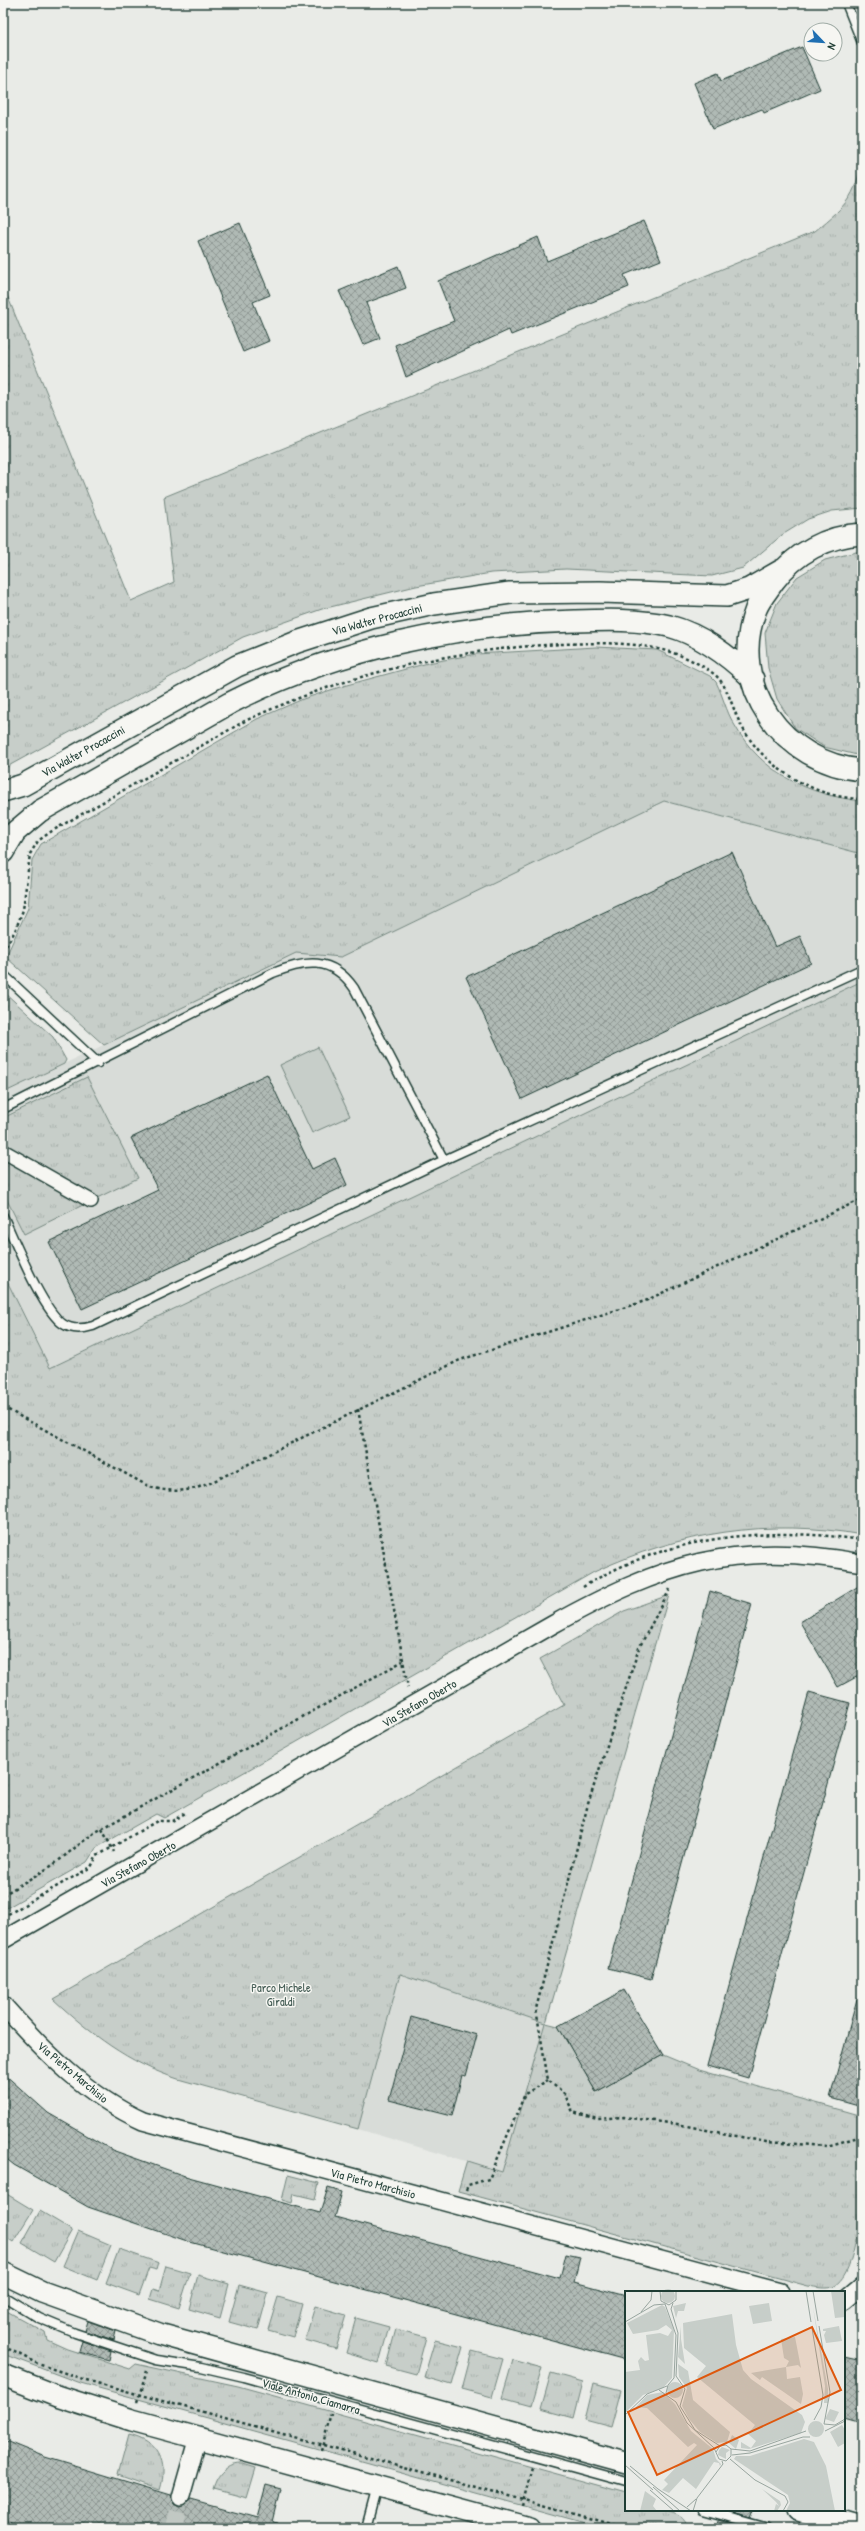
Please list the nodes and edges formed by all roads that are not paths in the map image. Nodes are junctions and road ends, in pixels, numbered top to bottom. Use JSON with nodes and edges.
{"nodes":[{"id":1,"x":846,"y":3,"type":"edge"},
{"id":2,"x":862,"y":43,"type":"edge"},
{"id":3,"x":862,"y":534,"type":"edge"},
{"id":4,"x":782,"y":570,"type":"junction"},
{"id":5,"x":753,"y":679,"type":"junction"},
{"id":6,"x":862,"y":770,"type":"edge"},
{"id":7,"x":3,"y":791,"type":"edge"},
{"id":8,"x":3,"y":852,"type":"edge"},
{"id":9,"x":862,"y":969,"type":"edge"},
{"id":10,"x":3,"y":974,"type":"edge"},
{"id":11,"x":98,"y":1063,"type":"junction"},
{"id":12,"x":3,"y":1109,"type":"edge"},
{"id":13,"x":3,"y":1151,"type":"edge"},
{"id":14,"x":444,"y":1160,"type":"junction"},
{"id":15,"x":92,"y":1201,"type":"dead end"},
{"id":16,"x":3,"y":1216,"type":"edge"},
{"id":17,"x":862,"y":1563,"type":"edge"},
{"id":18,"x":3,"y":1940,"type":"edge"},
{"id":19,"x":3,"y":2005,"type":"edge"},
{"id":20,"x":3,"y":2273,"type":"edge"},
{"id":21,"x":862,"y":2286,"type":"edge"},
{"id":22,"x":776,"y":2291,"type":"edge"},
{"id":23,"x":3,"y":2296,"type":"edge"},
{"id":24,"x":845,"y":2300,"type":"edge"},
{"id":25,"x":3,"y":2375,"type":"edge"},
{"id":26,"x":198,"y":2437,"type":"junction"},
{"id":27,"x":625,"y":2463,"type":"edge"},
{"id":28,"x":625,"y":2482,"type":"edge"},
{"id":29,"x":377,"y":2487,"type":"junction"},
{"id":30,"x":181,"y":2497,"type":"tunnel mouth"},
{"id":31,"x":707,"y":2511,"type":"edge"},
{"id":32,"x":802,"y":2511,"type":"edge"},
{"id":33,"x":525,"y":2519,"type":"edge"},
{"id":34,"x":855,"y":2526,"type":"dead end"},
{"id":35,"x":366,"y":2528,"type":"edge"},
{"id":36,"x":768,"y":2528,"type":"edge"}],
"edges":[{"from":1,"to":2,"type":"lane"},
{"from":3,"to":4,"type":"street","name":"Via Walter Procaccini"},
{"from":4,"to":5,"type":"street","name":"Via Walter Procaccini"},
{"from":4,"to":7,"type":"street","name":"Via Walter Procaccini"},
{"from":5,"to":6,"type":"street","name":"Via Walter Procaccini"},
{"from":5,"to":8,"type":"street","name":"Via Walter Procaccini"},
{"from":9,"to":14,"type":"lane"},
{"from":10,"to":11,"type":"lane"},
{"from":11,"to":12,"type":"lane"},
{"from":11,"to":14,"type":"lane"},
{"from":13,"to":15,"type":"street"},
{"from":14,"to":16,"type":"lane"},
{"from":17,"to":18,"type":"street","name":"Via Stefano Oberto"},
{"from":19,"to":22,"type":"street","name":"Via Pietro Marchisio"},
{"from":20,"to":27,"type":"street","name":"Viale Antonio Ciamarra"},
{"from":21,"to":24,"type":"street"},
{"from":23,"to":28,"type":"lane","name":"Viale Antonio Ciamarra"},
{"from":25,"to":26,"type":"street"},
{"from":26,"to":29,"type":"street"},
{"from":26,"to":30,"type":"street"},
{"from":29,"to":33,"type":"street"},
{"from":29,"to":35,"type":"lane"},
{"from":31,"to":36,"type":"lane"},
{"from":32,"to":34,"type":"street"}]}
